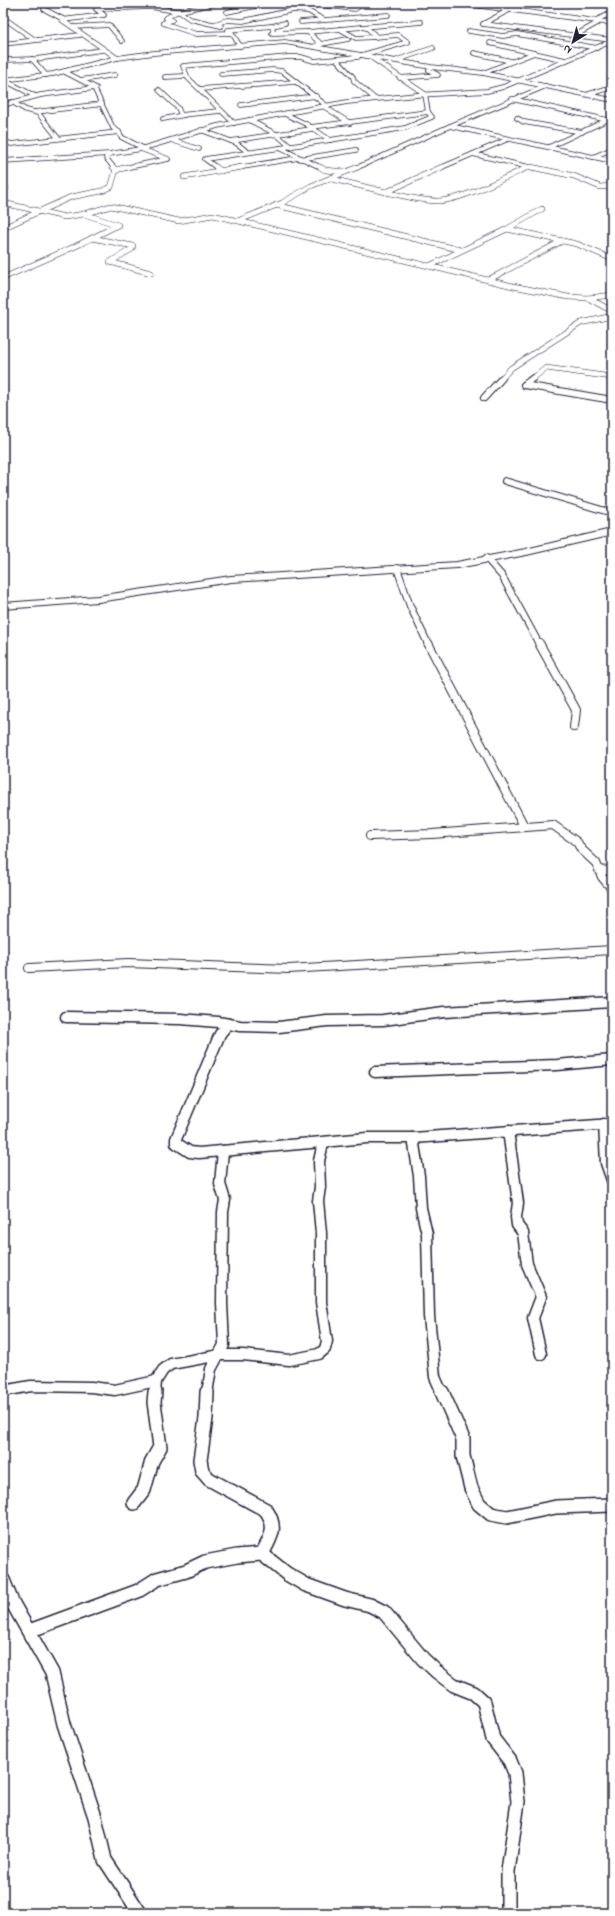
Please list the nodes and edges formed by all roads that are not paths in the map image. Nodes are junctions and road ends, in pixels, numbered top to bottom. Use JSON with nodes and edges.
{"nodes":[{"id":1,"x":216,"y":3,"type":"edge"},
{"id":2,"x":287,"y":3,"type":"edge"},
{"id":3,"x":301,"y":3,"type":"edge"},
{"id":4,"x":364,"y":3,"type":"edge"},
{"id":5,"x":460,"y":3,"type":"edge"},
{"id":6,"x":480,"y":3,"type":"edge"},
{"id":7,"x":532,"y":3,"type":"edge"},
{"id":8,"x":473,"y":5,"type":"junction"},
{"id":9,"x":44,"y":9,"type":"dead end"},
{"id":10,"x":355,"y":9,"type":"junction"},
{"id":11,"x":293,"y":10,"type":"junction"},
{"id":12,"x":509,"y":10,"type":"junction"},
{"id":13,"x":181,"y":12,"type":"junction"},
{"id":14,"x":227,"y":12,"type":"dead end"},
{"id":15,"x":612,"y":13,"type":"edge"},
{"id":16,"x":388,"y":15,"type":"dead end"},
{"id":17,"x":187,"y":18,"type":"junction"},
{"id":18,"x":356,"y":18,"type":"junction"},
{"id":19,"x":63,"y":19,"type":"junction"},
{"id":20,"x":172,"y":20,"type":"junction"},
{"id":21,"x":324,"y":20,"type":"junction"},
{"id":22,"x":3,"y":21,"type":"edge"},
{"id":23,"x":599,"y":21,"type":"junction"},
{"id":24,"x":301,"y":22,"type":"dead end"},
{"id":25,"x":421,"y":22,"type":"dead end"},
{"id":26,"x":612,"y":22,"type":"edge"},
{"id":27,"x":284,"y":23,"type":"dead end"},
{"id":28,"x":216,"y":24,"type":"junction"},
{"id":29,"x":272,"y":26,"type":"junction"},
{"id":30,"x":73,"y":27,"type":"junction"},
{"id":31,"x":362,"y":27,"type":"junction"},
{"id":32,"x":340,"y":28,"type":"junction"},
{"id":33,"x":228,"y":30,"type":"junction"},
{"id":34,"x":469,"y":31,"type":"dead end"},
{"id":35,"x":308,"y":32,"type":"junction"},
{"id":36,"x":272,"y":33,"type":"junction"},
{"id":37,"x":232,"y":34,"type":"junction"},
{"id":38,"x":80,"y":35,"type":"junction"},
{"id":39,"x":576,"y":35,"type":"junction"},
{"id":40,"x":374,"y":37,"type":"junction"},
{"id":41,"x":348,"y":39,"type":"dead end"},
{"id":42,"x":35,"y":40,"type":"junction"},
{"id":43,"x":122,"y":41,"type":"dead end"},
{"id":44,"x":612,"y":41,"type":"edge"},
{"id":45,"x":276,"y":42,"type":"junction"},
{"id":46,"x":490,"y":43,"type":"dead end"},
{"id":47,"x":3,"y":44,"type":"edge"},
{"id":48,"x":321,"y":44,"type":"junction"},
{"id":49,"x":240,"y":46,"type":"junction"},
{"id":50,"x":313,"y":46,"type":"junction"},
{"id":51,"x":219,"y":47,"type":"junction"},
{"id":52,"x":433,"y":48,"type":"dead end"},
{"id":53,"x":597,"y":48,"type":"junction"},
{"id":54,"x":102,"y":50,"type":"junction"},
{"id":55,"x":219,"y":53,"type":"dead end"},
{"id":56,"x":474,"y":53,"type":"dead end"},
{"id":57,"x":534,"y":53,"type":"junction"},
{"id":58,"x":361,"y":55,"type":"junction"},
{"id":59,"x":369,"y":56,"type":"junction"},
{"id":60,"x":117,"y":58,"type":"junction"},
{"id":61,"x":219,"y":58,"type":"dead end"},
{"id":62,"x":32,"y":59,"type":"junction"},
{"id":63,"x":3,"y":60,"type":"edge"},
{"id":64,"x":337,"y":60,"type":"junction"},
{"id":65,"x":565,"y":60,"type":"junction"},
{"id":66,"x":396,"y":61,"type":"junction"},
{"id":67,"x":511,"y":61,"type":"junction"},
{"id":68,"x":227,"y":62,"type":"junction"},
{"id":69,"x":429,"y":70,"type":"dead end"},
{"id":70,"x":65,"y":72,"type":"junction"},
{"id":71,"x":483,"y":73,"type":"junction"},
{"id":72,"x":221,"y":74,"type":"dead end"},
{"id":73,"x":46,"y":75,"type":"junction"},
{"id":74,"x":115,"y":75,"type":"dead end"},
{"id":75,"x":186,"y":76,"type":"junction"},
{"id":76,"x":165,"y":77,"type":"dead end"},
{"id":77,"x":400,"y":78,"type":"junction"},
{"id":78,"x":3,"y":80,"type":"edge"},
{"id":79,"x":81,"y":80,"type":"junction"},
{"id":80,"x":517,"y":80,"type":"junction"},
{"id":81,"x":294,"y":82,"type":"junction"},
{"id":82,"x":546,"y":86,"type":"junction"},
{"id":83,"x":612,"y":87,"type":"edge"},
{"id":84,"x":96,"y":88,"type":"junction"},
{"id":85,"x":201,"y":89,"type":"junction"},
{"id":86,"x":159,"y":90,"type":"dead end"},
{"id":87,"x":425,"y":94,"type":"junction"},
{"id":88,"x":590,"y":94,"type":"junction"},
{"id":89,"x":35,"y":96,"type":"junction"},
{"id":90,"x":316,"y":96,"type":"junction"},
{"id":91,"x":374,"y":98,"type":"junction"},
{"id":92,"x":512,"y":100,"type":"junction"},
{"id":93,"x":612,"y":100,"type":"edge"},
{"id":94,"x":12,"y":102,"type":"junction"},
{"id":95,"x":3,"y":104,"type":"edge"},
{"id":96,"x":102,"y":104,"type":"junction"},
{"id":97,"x":241,"y":105,"type":"dead end"},
{"id":98,"x":325,"y":106,"type":"junction"},
{"id":99,"x":220,"y":110,"type":"junction"},
{"id":100,"x":35,"y":112,"type":"junction"},
{"id":101,"x":428,"y":112,"type":"junction"},
{"id":102,"x":285,"y":114,"type":"junction"},
{"id":103,"x":184,"y":115,"type":"junction"},
{"id":104,"x":517,"y":118,"type":"dead end"},
{"id":105,"x":163,"y":119,"type":"dead end"},
{"id":106,"x":374,"y":119,"type":"junction"},
{"id":107,"x":249,"y":120,"type":"junction"},
{"id":108,"x":610,"y":121,"type":"edge"},
{"id":109,"x":350,"y":122,"type":"junction"},
{"id":110,"x":234,"y":123,"type":"junction"},
{"id":111,"x":340,"y":124,"type":"junction"},
{"id":112,"x":411,"y":126,"type":"junction"},
{"id":113,"x":450,"y":126,"type":"junction"},
{"id":114,"x":421,"y":127,"type":"dead end"},
{"id":115,"x":312,"y":128,"type":"junction"},
{"id":116,"x":402,"y":129,"type":"junction"},
{"id":117,"x":432,"y":129,"type":"dead end"},
{"id":118,"x":201,"y":130,"type":"junction"},
{"id":119,"x":440,"y":130,"type":"junction"},
{"id":120,"x":119,"y":132,"type":"junction"},
{"id":121,"x":582,"y":132,"type":"junction"},
{"id":122,"x":3,"y":134,"type":"edge"},
{"id":123,"x":276,"y":134,"type":"junction"},
{"id":124,"x":364,"y":135,"type":"junction"},
{"id":125,"x":58,"y":138,"type":"junction"},
{"id":126,"x":508,"y":139,"type":"junction"},
{"id":127,"x":171,"y":140,"type":"junction"},
{"id":128,"x":330,"y":140,"type":"junction"},
{"id":129,"x":231,"y":141,"type":"junction"},
{"id":130,"x":291,"y":147,"type":"junction"},
{"id":131,"x":142,"y":148,"type":"junction"},
{"id":132,"x":280,"y":148,"type":"junction"},
{"id":133,"x":549,"y":148,"type":"junction"},
{"id":134,"x":199,"y":149,"type":"dead end"},
{"id":135,"x":612,"y":149,"type":"edge"},
{"id":136,"x":356,"y":150,"type":"dead end"},
{"id":137,"x":248,"y":152,"type":"junction"},
{"id":138,"x":109,"y":154,"type":"junction"},
{"id":139,"x":473,"y":154,"type":"junction"},
{"id":140,"x":593,"y":157,"type":"junction"},
{"id":141,"x":299,"y":159,"type":"junction"},
{"id":142,"x":612,"y":161,"type":"edge"},
{"id":143,"x":3,"y":162,"type":"edge"},
{"id":144,"x":529,"y":167,"type":"junction"},
{"id":145,"x":116,"y":170,"type":"junction"},
{"id":146,"x":221,"y":171,"type":"junction"},
{"id":147,"x":347,"y":172,"type":"junction"},
{"id":148,"x":184,"y":178,"type":"dead end"},
{"id":149,"x":332,"y":179,"type":"junction"},
{"id":150,"x":612,"y":186,"type":"edge"},
{"id":151,"x":386,"y":192,"type":"junction"},
{"id":152,"x":3,"y":203,"type":"edge"},
{"id":153,"x":276,"y":205,"type":"junction"},
{"id":154,"x":542,"y":209,"type":"dead end"},
{"id":155,"x":40,"y":211,"type":"junction"},
{"id":156,"x":84,"y":214,"type":"junction"},
{"id":157,"x":240,"y":220,"type":"junction"},
{"id":158,"x":3,"y":228,"type":"edge"},
{"id":159,"x":507,"y":229,"type":"junction"},
{"id":160,"x":92,"y":238,"type":"junction"},
{"id":161,"x":562,"y":241,"type":"junction"},
{"id":162,"x":461,"y":250,"type":"junction"},
{"id":163,"x":612,"y":259,"type":"edge"},
{"id":164,"x":429,"y":266,"type":"junction"},
{"id":165,"x":151,"y":273,"type":"dead end"},
{"id":166,"x":3,"y":278,"type":"edge"},
{"id":167,"x":488,"y":280,"type":"junction"},
{"id":168,"x":612,"y":295,"type":"edge"},
{"id":169,"x":588,"y":298,"type":"junction"},
{"id":170,"x":612,"y":311,"type":"edge"},
{"id":171,"x":612,"y":316,"type":"edge"},
{"id":172,"x":612,"y":377,"type":"edge"},
{"id":173,"x":484,"y":398,"type":"dead end"},
{"id":174,"x":612,"y":400,"type":"edge"},
{"id":175,"x":505,"y":481,"type":"dead end"},
{"id":176,"x":612,"y":513,"type":"edge"},
{"id":177,"x":612,"y":532,"type":"edge"},
{"id":178,"x":486,"y":558,"type":"junction"},
{"id":179,"x":396,"y":568,"type":"junction"},
{"id":180,"x":3,"y":606,"type":"edge"},
{"id":181,"x":574,"y":727,"type":"dead end"},
{"id":182,"x":524,"y":826,"type":"junction"},
{"id":183,"x":370,"y":836,"type":"dead end"},
{"id":184,"x":612,"y":870,"type":"edge"},
{"id":185,"x":600,"y":871,"type":"junction"},
{"id":186,"x":612,"y":889,"type":"edge"},
{"id":187,"x":612,"y":950,"type":"edge"},
{"id":188,"x":29,"y":968,"type":"dead end"},
{"id":189,"x":612,"y":1002,"type":"edge"},
{"id":190,"x":66,"y":1017,"type":"dead end"},
{"id":191,"x":228,"y":1024,"type":"junction"},
{"id":192,"x":612,"y":1060,"type":"edge"},
{"id":193,"x":375,"y":1072,"type":"dead end"},
{"id":194,"x":608,"y":1124,"type":"edge"},
{"id":195,"x":508,"y":1131,"type":"junction"},
{"id":196,"x":413,"y":1138,"type":"junction"},
{"id":197,"x":323,"y":1143,"type":"junction"},
{"id":198,"x":223,"y":1152,"type":"junction"},
{"id":199,"x":612,"y":1180,"type":"edge"},
{"id":200,"x":541,"y":1354,"type":"dead end"},
{"id":201,"x":220,"y":1355,"type":"junction"},
{"id":202,"x":156,"y":1381,"type":"junction"},
{"id":203,"x":3,"y":1391,"type":"edge"},
{"id":204,"x":134,"y":1503,"type":"dead end"},
{"id":205,"x":612,"y":1505,"type":"edge"},
{"id":206,"x":262,"y":1554,"type":"junction"},
{"id":207,"x":3,"y":1580,"type":"edge"},
{"id":208,"x":29,"y":1631,"type":"junction"},
{"id":209,"x":140,"y":1913,"type":"edge"},
{"id":210,"x":508,"y":1913,"type":"edge"}],
"edges":[{"from":1,"to":13,"type":"street"},
{"from":2,"to":11,"type":"street"},
{"from":2,"to":14,"type":"street"},
{"from":3,"to":10,"type":"street"},
{"from":4,"to":10,"type":"street"},
{"from":5,"to":8,"type":"street"},
{"from":6,"to":8,"type":"street"},
{"from":7,"to":12,"type":"street"},
{"from":8,"to":12,"type":"street"},
{"from":9,"to":19,"type":"street"},
{"from":10,"to":18,"type":"street"},
{"from":11,"to":21,"type":"street"},
{"from":11,"to":28,"type":"street"},
{"from":12,"to":23,"type":"street"},
{"from":12,"to":39,"type":"street"},
{"from":13,"to":17,"type":"street"},
{"from":13,"to":19,"type":"street"},
{"from":13,"to":20,"type":"street"},
{"from":15,"to":23,"type":"street"},
{"from":16,"to":18,"type":"street"},
{"from":17,"to":20,"type":"street"},
{"from":17,"to":28,"type":"street"},
{"from":18,"to":21,"type":"street"},
{"from":19,"to":30,"type":"street"},
{"from":20,"to":37,"type":"street"},
{"from":21,"to":24,"type":"street"},
{"from":22,"to":42,"type":"street"},
{"from":23,"to":26,"type":"street"},
{"from":23,"to":39,"type":"street"},
{"from":25,"to":31,"type":"street"},
{"from":27,"to":29,"type":"street"},
{"from":28,"to":33,"type":"street"},
{"from":29,"to":33,"type":"street"},
{"from":29,"to":36,"type":"street"},
{"from":30,"to":38,"type":"street"},
{"from":30,"to":43,"type":"street"},
{"from":31,"to":32,"type":"street"},
{"from":31,"to":40,"type":"street"},
{"from":32,"to":35,"type":"street"},
{"from":32,"to":40,"type":"street"},
{"from":33,"to":37,"type":"street"},
{"from":34,"to":53,"type":"street"},
{"from":35,"to":36,"type":"street"},
{"from":35,"to":48,"type":"street"},
{"from":36,"to":45,"type":"street"},
{"from":37,"to":49,"type":"street"},
{"from":38,"to":42,"type":"street"},
{"from":38,"to":54,"type":"street"},
{"from":39,"to":44,"type":"street"},
{"from":40,"to":58,"type":"street"},
{"from":41,"to":48,"type":"street"},
{"from":42,"to":47,"type":"street"},
{"from":44,"to":53,"type":"street"},
{"from":45,"to":49,"type":"street"},
{"from":45,"to":50,"type":"street"},
{"from":46,"to":57,"type":"street"},
{"from":48,"to":50,"type":"street"},
{"from":49,"to":51,"type":"street"},
{"from":50,"to":58,"type":"street"},
{"from":51,"to":55,"type":"street"},
{"from":51,"to":60,"type":"street"},
{"from":52,"to":66,"type":"street"},
{"from":53,"to":65,"type":"street"},
{"from":54,"to":60,"type":"street"},
{"from":54,"to":62,"type":"street"},
{"from":56,"to":67,"type":"street"},
{"from":57,"to":65,"type":"street"},
{"from":57,"to":67,"type":"street"},
{"from":58,"to":59,"type":"street"},
{"from":59,"to":64,"type":"street"},
{"from":59,"to":66,"type":"street"},
{"from":59,"to":77,"type":"street"},
{"from":60,"to":70,"type":"street"},
{"from":61,"to":68,"type":"street"},
{"from":62,"to":63,"type":"street"},
{"from":62,"to":73,"type":"street"},
{"from":64,"to":68,"type":"street"},
{"from":64,"to":91,"type":"street"},
{"from":65,"to":80,"type":"street"},
{"from":66,"to":71,"type":"street"},
{"from":67,"to":71,"type":"street"},
{"from":68,"to":75,"type":"street"},
{"from":69,"to":77,"type":"street"},
{"from":70,"to":73,"type":"street"},
{"from":70,"to":79,"type":"street"},
{"from":71,"to":80,"type":"street"},
{"from":72,"to":81,"type":"street"},
{"from":73,"to":78,"type":"street"},
{"from":74,"to":79,"type":"street"},
{"from":75,"to":76,"type":"street"},
{"from":75,"to":85,"type":"street"},
{"from":77,"to":87,"type":"street"},
{"from":78,"to":89,"type":"street"},
{"from":79,"to":84,"type":"street"},
{"from":80,"to":82,"type":"street"},
{"from":80,"to":87,"type":"street"},
{"from":81,"to":85,"type":"street"},
{"from":81,"to":90,"type":"street"},
{"from":82,"to":88,"type":"street"},
{"from":82,"to":92,"type":"street"},
{"from":83,"to":88,"type":"street"},
{"from":84,"to":89,"type":"street"},
{"from":84,"to":96,"type":"street"},
{"from":85,"to":99,"type":"street"},
{"from":86,"to":103,"type":"street"},
{"from":87,"to":91,"type":"street"},
{"from":87,"to":101,"type":"street"},
{"from":88,"to":93,"type":"street"},
{"from":89,"to":94,"type":"street"},
{"from":90,"to":97,"type":"street"},
{"from":90,"to":98,"type":"street"},
{"from":91,"to":98,"type":"street"},
{"from":92,"to":108,"type":"street"},
{"from":92,"to":113,"type":"street"},
{"from":94,"to":95,"type":"street"},
{"from":94,"to":100,"type":"street"},
{"from":96,"to":100,"type":"street"},
{"from":96,"to":120,"type":"street"},
{"from":98,"to":102,"type":"street"},
{"from":98,"to":109,"type":"street"},
{"from":99,"to":103,"type":"street"},
{"from":99,"to":110,"type":"street"},
{"from":100,"to":125,"type":"street"},
{"from":101,"to":106,"type":"street"},
{"from":101,"to":112,"type":"street"},
{"from":102,"to":107,"type":"street"},
{"from":102,"to":115,"type":"street"},
{"from":103,"to":105,"type":"street"},
{"from":104,"to":121,"type":"street"},
{"from":106,"to":109,"type":"street"},
{"from":106,"to":116,"type":"street"},
{"from":107,"to":110,"type":"street"},
{"from":107,"to":123,"type":"street"},
{"from":108,"to":121,"type":"street"},
{"from":109,"to":111,"type":"street"},
{"from":110,"to":118,"type":"street"},
{"from":111,"to":115,"type":"street"},
{"from":111,"to":124,"type":"street"},
{"from":112,"to":114,"type":"street"},
{"from":112,"to":116,"type":"street"},
{"from":113,"to":119,"type":"street"},
{"from":113,"to":126,"type":"street"},
{"from":115,"to":123,"type":"street"},
{"from":115,"to":128,"type":"street"},
{"from":116,"to":124,"type":"street"},
{"from":117,"to":119,"type":"street"},
{"from":118,"to":127,"type":"street"},
{"from":118,"to":129,"type":"street"},
{"from":119,"to":147,"type":"street"},
{"from":120,"to":125,"type":"street"},
{"from":120,"to":131,"type":"street"},
{"from":121,"to":133,"type":"street"},
{"from":122,"to":125,"type":"street"},
{"from":123,"to":129,"type":"street"},
{"from":123,"to":130,"type":"street"},
{"from":124,"to":128,"type":"street"},
{"from":126,"to":133,"type":"street"},
{"from":126,"to":139,"type":"street"},
{"from":127,"to":131,"type":"street"},
{"from":127,"to":134,"type":"street"},
{"from":128,"to":130,"type":"street"},
{"from":129,"to":137,"type":"street"},
{"from":130,"to":132,"type":"street"},
{"from":131,"to":138,"type":"street"},
{"from":131,"to":145,"type":"street"},
{"from":132,"to":137,"type":"street"},
{"from":132,"to":141,"type":"street"},
{"from":133,"to":140,"type":"street"},
{"from":135,"to":140,"type":"street"},
{"from":136,"to":141,"type":"street"},
{"from":137,"to":146,"type":"street"},
{"from":138,"to":143,"type":"street"},
{"from":138,"to":145,"type":"street"},
{"from":139,"to":144,"type":"street"},
{"from":139,"to":151,"type":"street"},
{"from":140,"to":142,"type":"street"},
{"from":141,"to":146,"type":"street"},
{"from":141,"to":147,"type":"street"},
{"from":144,"to":150,"type":"street"},
{"from":144,"to":151,"type":"street"},
{"from":145,"to":155,"type":"street"},
{"from":146,"to":148,"type":"street"},
{"from":147,"to":149,"type":"street"},
{"from":149,"to":151,"type":"street"},
{"from":149,"to":153,"type":"street"},
{"from":152,"to":155,"type":"street"},
{"from":153,"to":157,"type":"street"},
{"from":153,"to":162,"type":"street"},
{"from":154,"to":159,"type":"street"},
{"from":155,"to":156,"type":"street"},
{"from":155,"to":158,"type":"street"},
{"from":156,"to":157,"type":"street"},
{"from":156,"to":160,"type":"street"},
{"from":157,"to":164,"type":"street"},
{"from":159,"to":161,"type":"street"},
{"from":159,"to":162,"type":"street"},
{"from":160,"to":165,"type":"street"},
{"from":160,"to":166,"type":"street"},
{"from":161,"to":163,"type":"street"},
{"from":161,"to":167,"type":"street"},
{"from":162,"to":164,"type":"street"},
{"from":164,"to":167,"type":"street"},
{"from":167,"to":169,"type":"street"},
{"from":168,"to":169,"type":"street"},
{"from":169,"to":170,"type":"street"},
{"from":171,"to":173,"type":"street"},
{"from":172,"to":174,"type":"street"},
{"from":175,"to":176,"type":"street"},
{"from":177,"to":178,"type":"street"},
{"from":178,"to":179,"type":"street"},
{"from":178,"to":181,"type":"street"},
{"from":179,"to":180,"type":"street"},
{"from":179,"to":182,"type":"street"},
{"from":182,"to":183,"type":"street"},
{"from":182,"to":185,"type":"street"},
{"from":184,"to":185,"type":"street"},
{"from":185,"to":186,"type":"street"},
{"from":187,"to":188,"type":"street"},
{"from":189,"to":191,"type":"street"},
{"from":190,"to":191,"type":"street"},
{"from":191,"to":198,"type":"street"},
{"from":192,"to":193,"type":"street"},
{"from":194,"to":195,"type":"street"},
{"from":194,"to":199,"type":"street"},
{"from":195,"to":196,"type":"street"},
{"from":195,"to":200,"type":"street"},
{"from":196,"to":197,"type":"street"},
{"from":196,"to":205,"type":"street"},
{"from":197,"to":198,"type":"street"},
{"from":197,"to":201,"type":"street"},
{"from":198,"to":201,"type":"street"},
{"from":201,"to":202,"type":"street"},
{"from":201,"to":206,"type":"street"},
{"from":202,"to":203,"type":"street"},
{"from":202,"to":204,"type":"street"},
{"from":206,"to":208,"type":"street"},
{"from":206,"to":210,"type":"street"},
{"from":207,"to":208,"type":"street"},
{"from":208,"to":209,"type":"street"}]}
